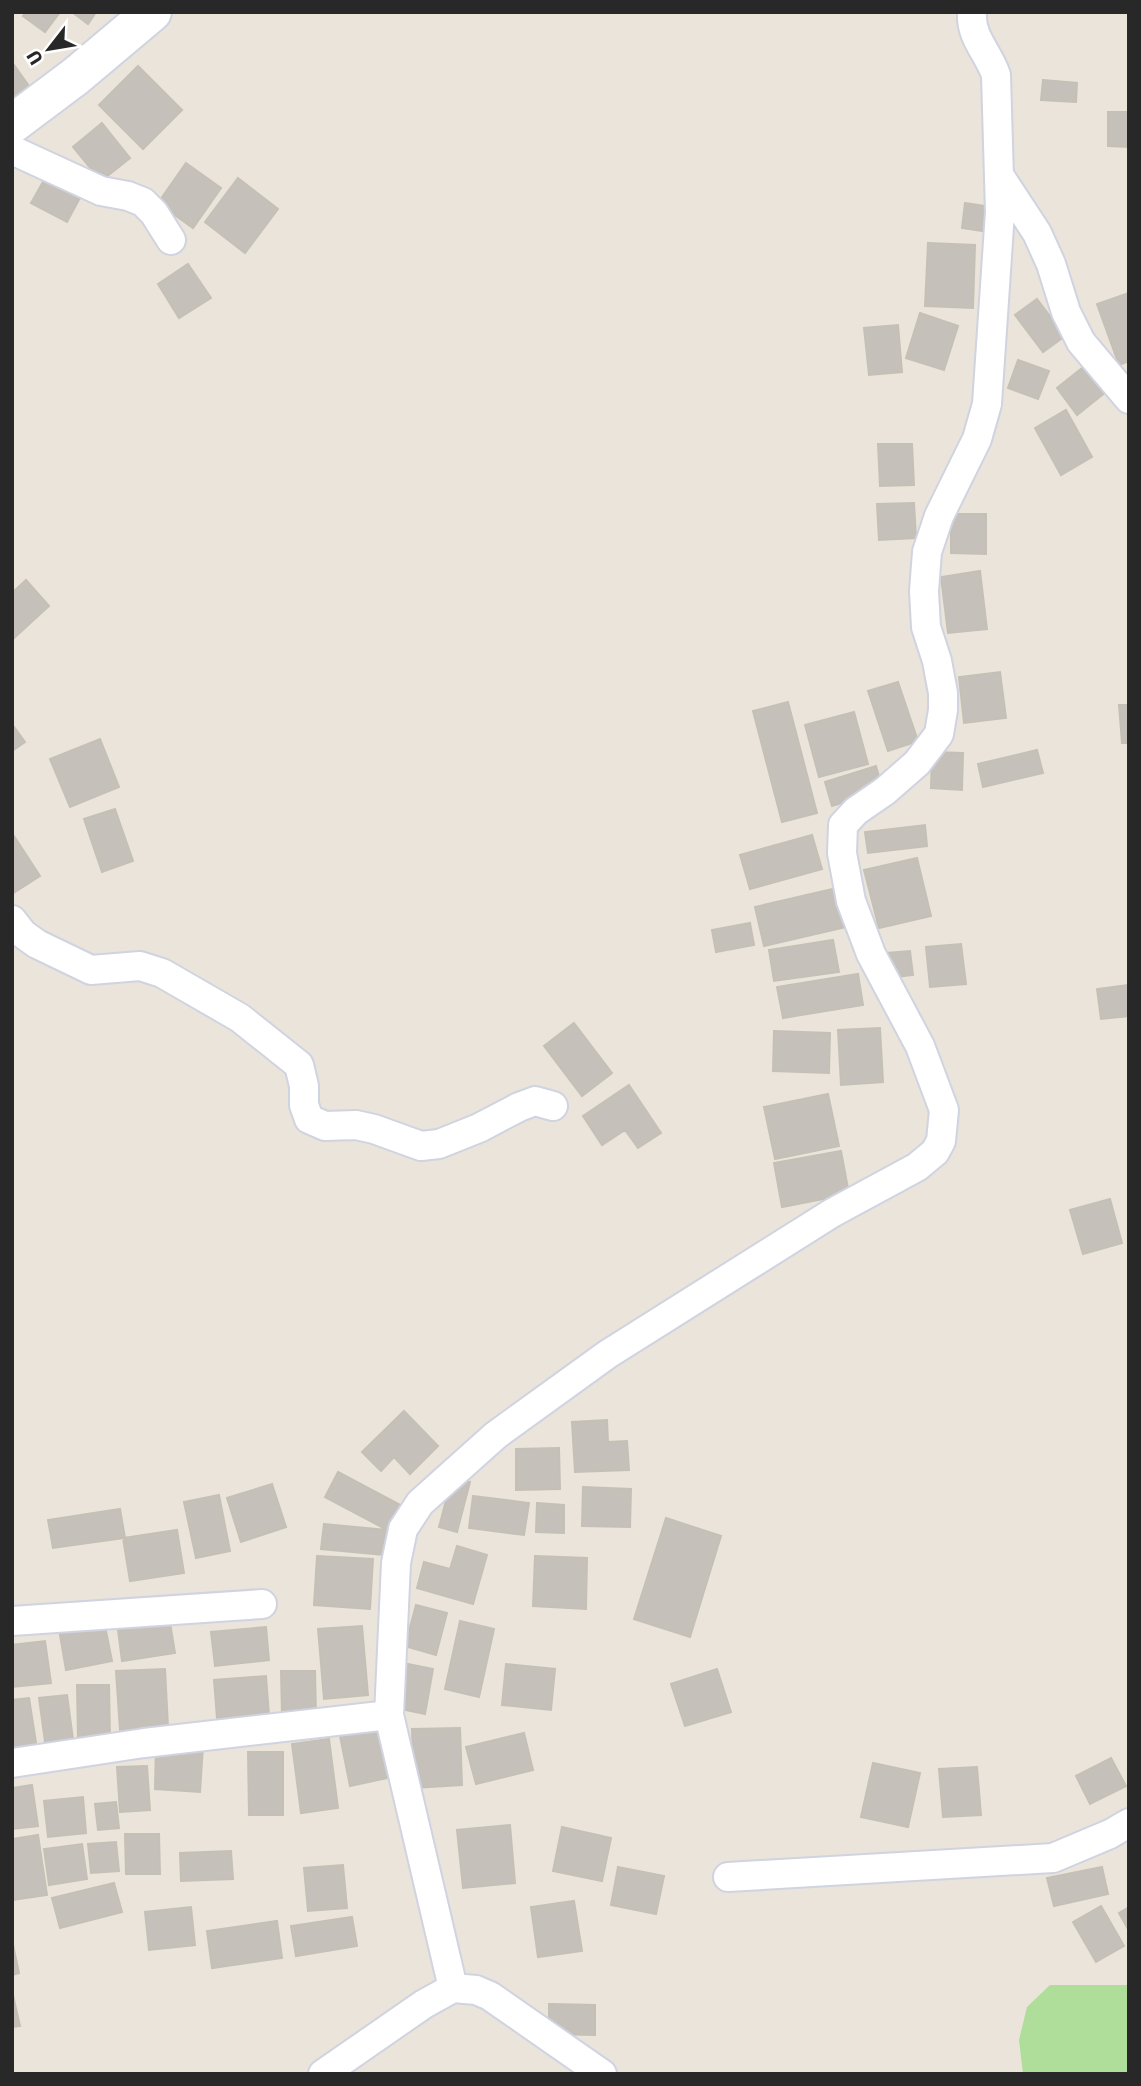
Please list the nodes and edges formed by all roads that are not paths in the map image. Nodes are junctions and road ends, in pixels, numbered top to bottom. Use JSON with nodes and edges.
{"nodes":[{"id":1,"x":152,"y":12,"type":"edge"},
{"id":2,"x":972,"y":12,"type":"edge"},
{"id":3,"x":12,"y":124,"type":"edge"},
{"id":4,"x":12,"y":150,"type":"edge"},
{"id":5,"x":999,"y":175,"type":"junction"},
{"id":6,"x":171,"y":240,"type":"dead end"},
{"id":7,"x":1129,"y":399,"type":"edge"},
{"id":8,"x":12,"y":920,"type":"edge"},
{"id":9,"x":552,"y":1106,"type":"dead end"},
{"id":10,"x":262,"y":1604,"type":"dead end"},
{"id":11,"x":12,"y":1621,"type":"edge"},
{"id":12,"x":389,"y":1715,"type":"junction"},
{"id":13,"x":12,"y":1763,"type":"edge"},
{"id":14,"x":1129,"y":1822,"type":"edge"},
{"id":15,"x":729,"y":1877,"type":"dead end"},
{"id":16,"x":453,"y":1988,"type":"junction"},
{"id":17,"x":323,"y":2074,"type":"edge"},
{"id":18,"x":602,"y":2074,"type":"edge"}],
"edges":[{"from":1,"to":3,"type":"street"},
{"from":2,"to":5,"type":"street"},
{"from":4,"to":6,"type":"street"},
{"from":5,"to":7,"type":"street"},
{"from":5,"to":12,"type":"street"},
{"from":8,"to":9,"type":"street"},
{"from":10,"to":11,"type":"street"},
{"from":12,"to":13,"type":"street"},
{"from":12,"to":16,"type":"street"},
{"from":14,"to":15,"type":"street"},
{"from":16,"to":17,"type":"street"},
{"from":16,"to":18,"type":"street"}]}
